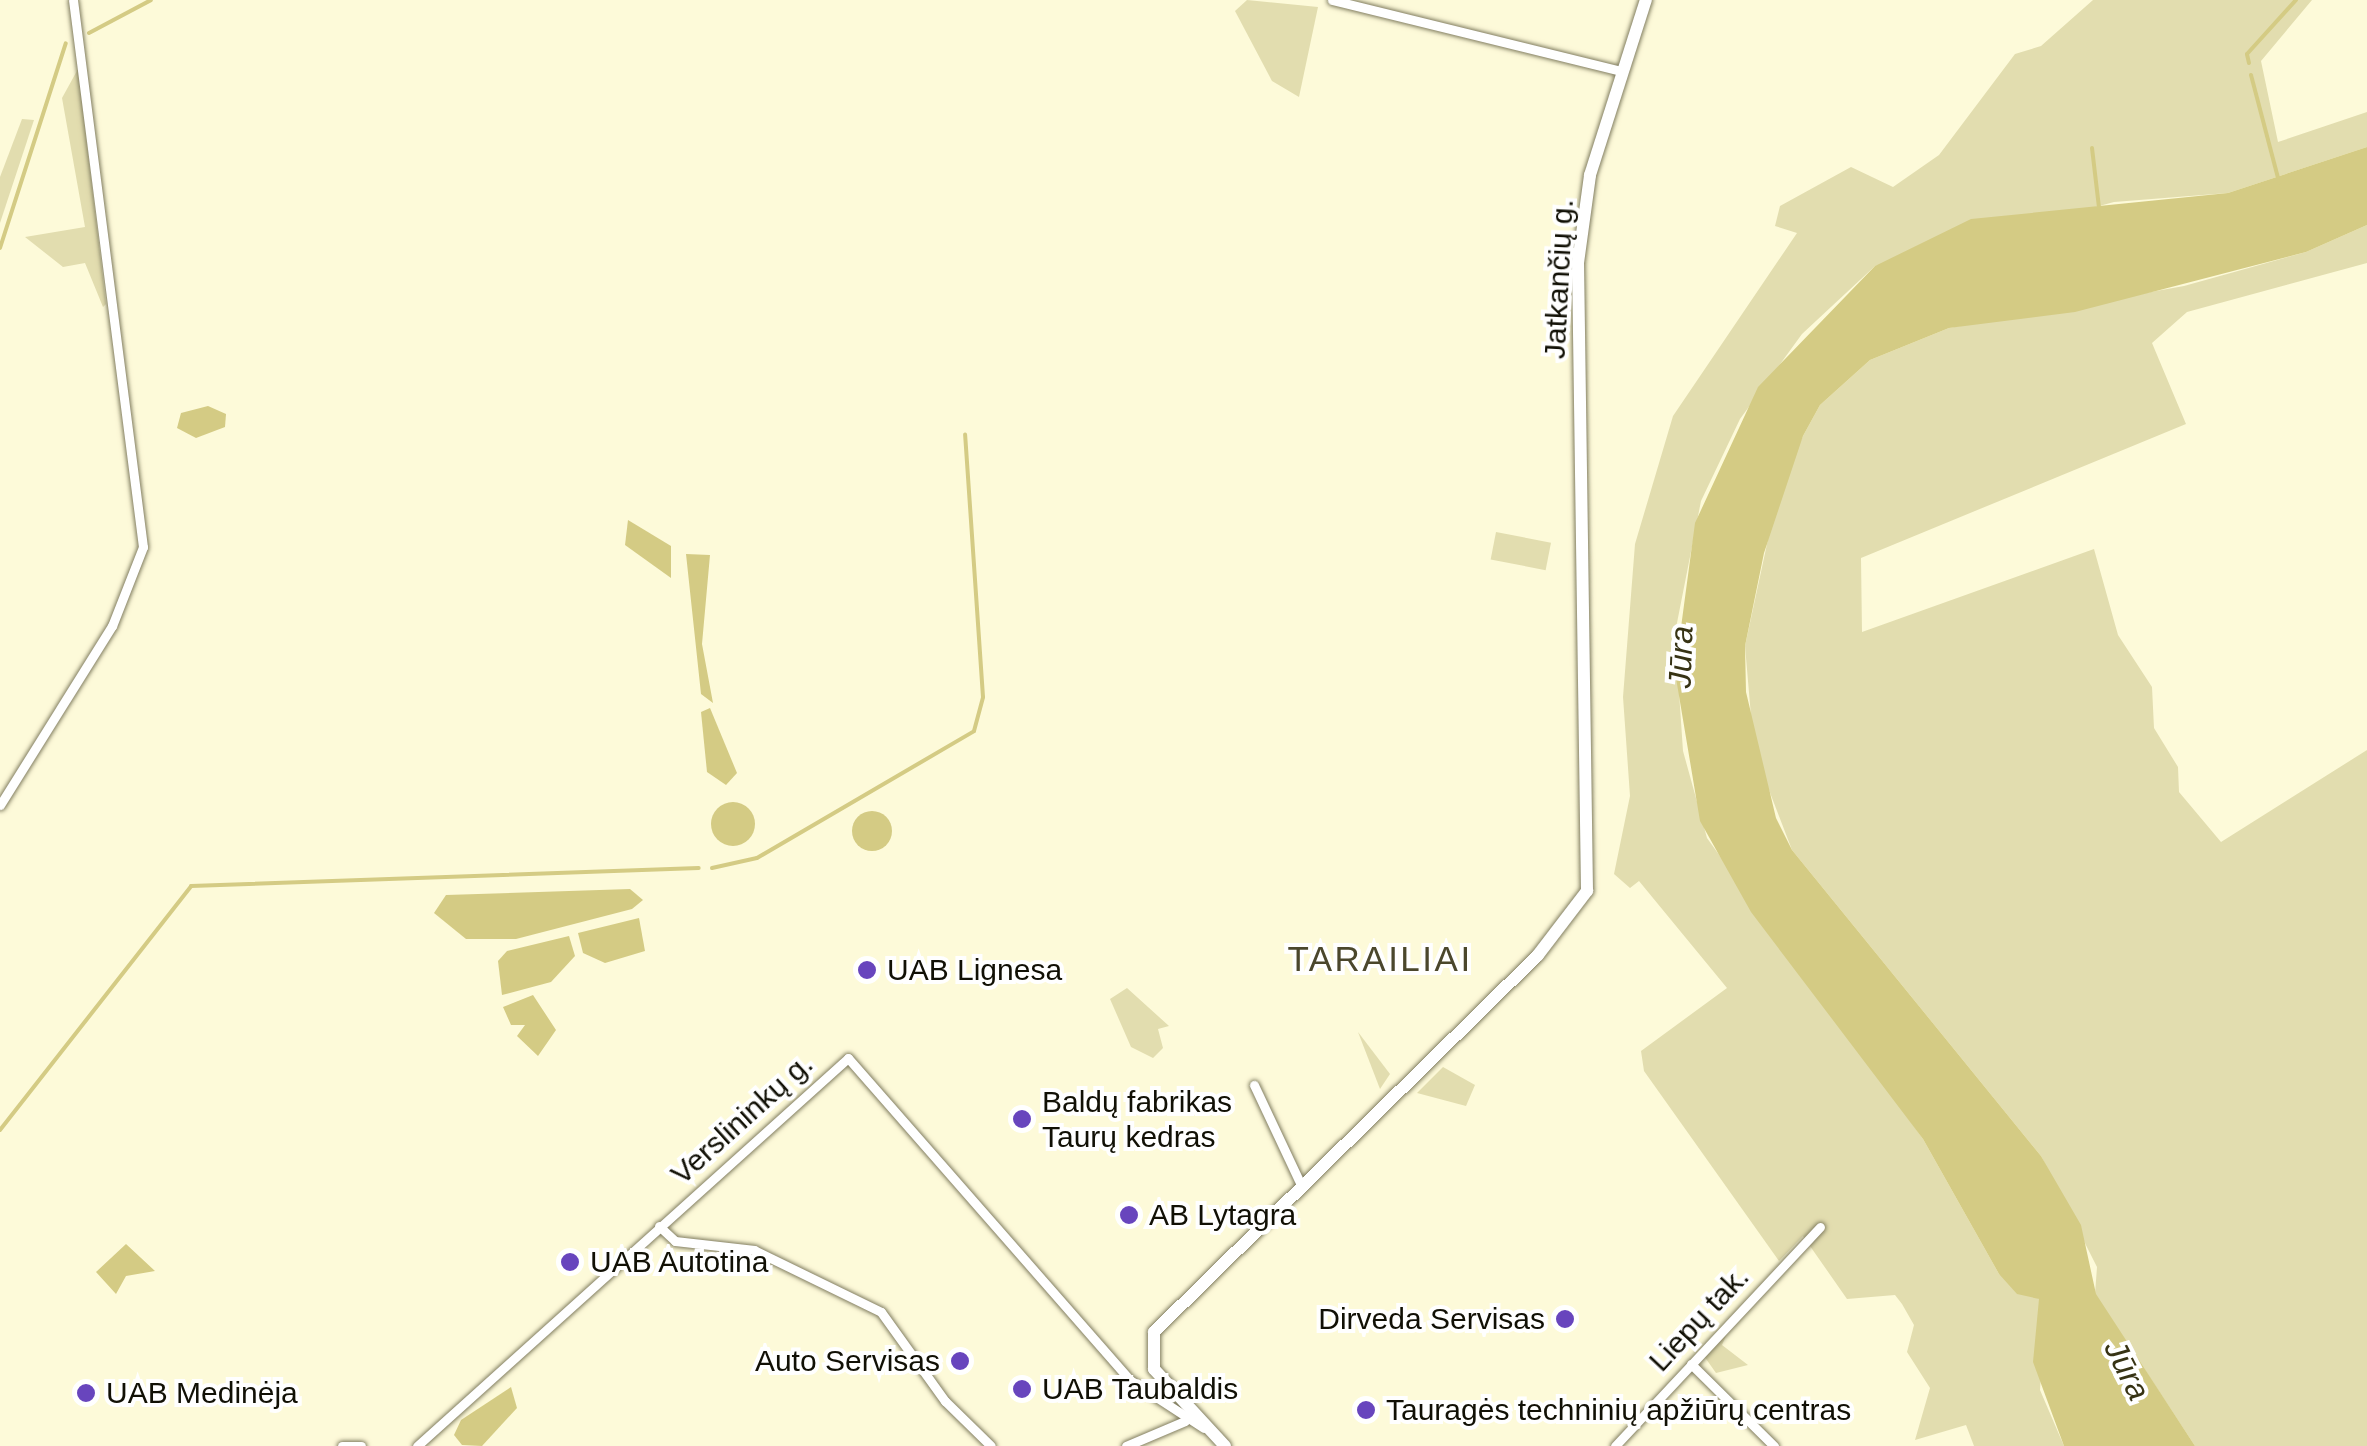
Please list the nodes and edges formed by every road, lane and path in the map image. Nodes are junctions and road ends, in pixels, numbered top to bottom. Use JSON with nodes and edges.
{"nodes":[{"id":1,"x":73,"y":0,"type":"edge"},
{"id":2,"x":1332,"y":0,"type":"edge"},
{"id":3,"x":1646,"y":0,"type":"edge"},
{"id":4,"x":1622,"y":72,"type":"junction"},
{"id":5,"x":0,"y":805,"type":"edge"},
{"id":6,"x":1254,"y":1085,"type":"dead end"},
{"id":7,"x":1301,"y":1184,"type":"junction"},
{"id":8,"x":659,"y":1226,"type":"junction"},
{"id":9,"x":1820,"y":1227,"type":"dead end"},
{"id":10,"x":1691,"y":1364,"type":"junction"},
{"id":11,"x":1185,"y":1421,"type":"junction"},
{"id":12,"x":1206,"y":1428,"type":"junction"},
{"id":13,"x":342,"y":1446,"type":"edge"},
{"id":14,"x":361,"y":1446,"type":"edge"},
{"id":15,"x":417,"y":1446,"type":"edge"},
{"id":16,"x":992,"y":1446,"type":"edge"},
{"id":17,"x":1126,"y":1446,"type":"edge"},
{"id":18,"x":1225,"y":1446,"type":"edge"},
{"id":19,"x":1615,"y":1446,"type":"edge"},
{"id":20,"x":1774,"y":1446,"type":"edge"}],
"edges":[{"from":1,"to":5,"type":"street"},
{"from":2,"to":4,"type":"street"},
{"from":3,"to":4,"type":"main road","name":"Jatkančių g."},
{"from":4,"to":7,"type":"main road","name":"Jatkančių g."},
{"from":6,"to":7,"type":"street"},
{"from":7,"to":12,"type":"main road","name":"Jatkančių g."},
{"from":8,"to":11,"type":"street","name":"Verslininkų g."},
{"from":8,"to":15,"type":"street","name":"Verslininkų g."},
{"from":8,"to":16,"type":"street"},
{"from":9,"to":10,"type":"street","name":"Liepų tak."},
{"from":10,"to":19,"type":"street","name":"Liepų tak."},
{"from":10,"to":20,"type":"street"},
{"from":11,"to":12,"type":"street","name":"Verslininkų g."},
{"from":11,"to":17,"type":"street"},
{"from":12,"to":18,"type":"main road"},
{"from":13,"to":14,"type":"street"}]}
